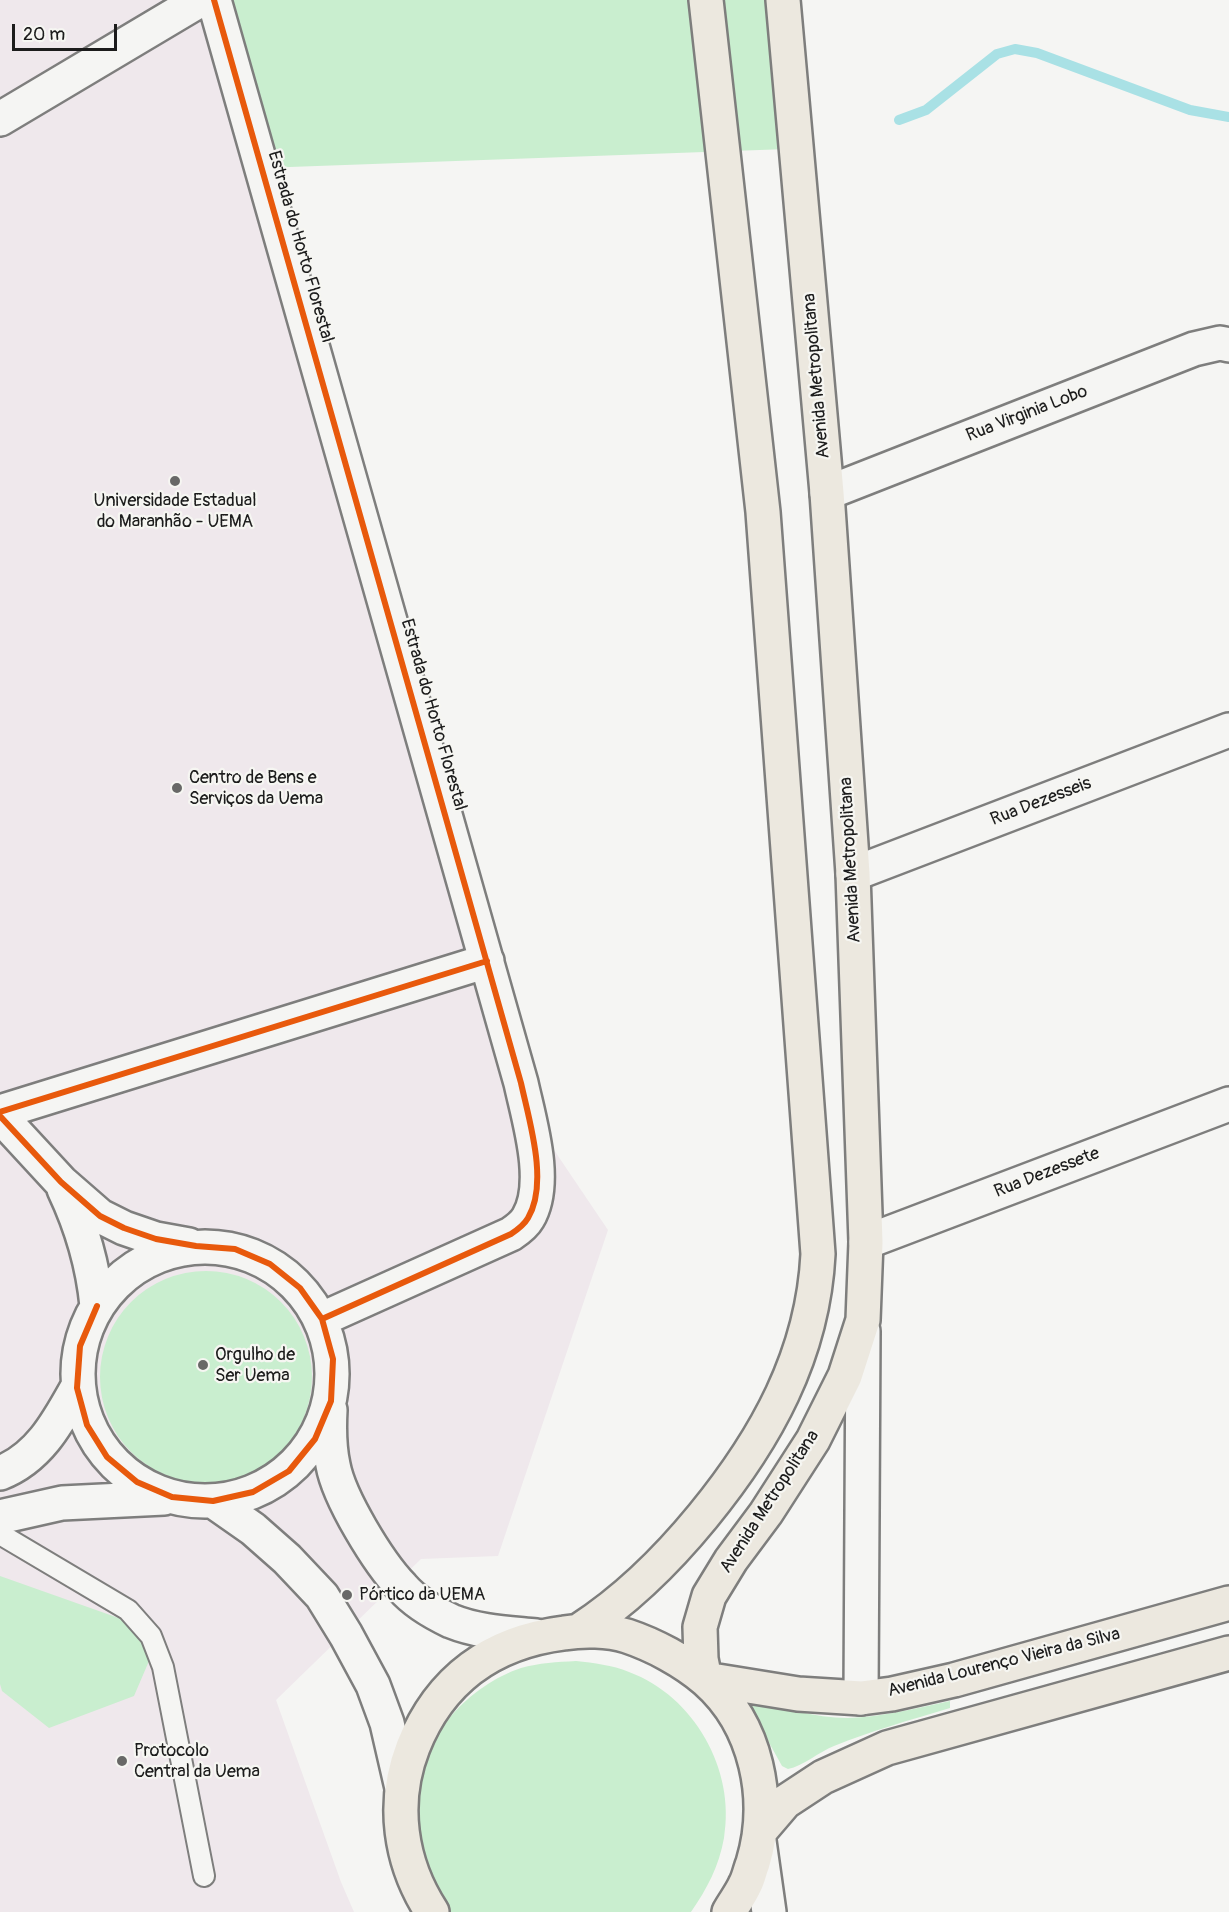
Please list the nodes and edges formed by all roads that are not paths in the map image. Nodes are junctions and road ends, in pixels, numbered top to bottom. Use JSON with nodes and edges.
{"nodes":[{"id":1,"x":200,"y":0,"type":"edge"},
{"id":2,"x":214,"y":0,"type":"edge"},
{"id":3,"x":706,"y":0,"type":"edge"},
{"id":4,"x":783,"y":0,"type":"edge"},
{"id":5,"x":0,"y":119,"type":"edge"},
{"id":6,"x":1229,"y":345,"type":"edge"},
{"id":7,"x":828,"y":493,"type":"junction"},
{"id":8,"x":1229,"y":730,"type":"edge"},
{"id":9,"x":853,"y":874,"type":"junction"},
{"id":10,"x":487,"y":961,"type":"junction"},
{"id":11,"x":1229,"y":1104,"type":"edge"},
{"id":12,"x":0,"y":1114,"type":"edge"},
{"id":13,"x":60,"y":1182,"type":"junction"},
{"id":14,"x":866,"y":1242,"type":"junction"},
{"id":15,"x":196,"y":1246,"type":"junction"},
{"id":16,"x":97,"y":1306,"type":"junction"},
{"id":17,"x":322,"y":1319,"type":"junction"},
{"id":18,"x":863,"y":1320,"type":"junction"},
{"id":19,"x":77,"y":1388,"type":"junction"},
{"id":20,"x":331,"y":1401,"type":"junction"},
{"id":21,"x":0,"y":1473,"type":"edge"},
{"id":22,"x":172,"y":1497,"type":"junction"},
{"id":23,"x":213,"y":1501,"type":"junction"},
{"id":24,"x":0,"y":1517,"type":"edge"},
{"id":25,"x":0,"y":1534,"type":"edge"},
{"id":26,"x":1229,"y":1603,"type":"edge"},
{"id":27,"x":580,"y":1630,"type":"junction"},
{"id":28,"x":536,"y":1636,"type":"junction"},
{"id":29,"x":1229,"y":1653,"type":"edge"},
{"id":30,"x":705,"y":1679,"type":"junction"},
{"id":31,"x":861,"y":1698,"type":"junction"},
{"id":32,"x":402,"y":1788,"type":"junction"},
{"id":33,"x":760,"y":1835,"type":"junction"},
{"id":34,"x":204,"y":1876,"type":"dead end"},
{"id":35,"x":425,"y":1905,"type":"edge"},
{"id":36,"x":729,"y":1912,"type":"edge"},
{"id":37,"x":769,"y":1912,"type":"edge"}],
"edges":[{"from":1,"to":5,"type":"street"},
{"from":2,"to":10,"type":"street","name":"Estrada do Horto Florestal"},
{"from":3,"to":27,"type":"main road"},
{"from":4,"to":7,"type":"main road","name":"Avenida Metropolitana"},
{"from":6,"to":7,"type":"street","name":"Rua Virginia Lobo"},
{"from":7,"to":9,"type":"main road","name":"Avenida Metropolitana"},
{"from":8,"to":9,"type":"street","name":"Rua Dezesseis"},
{"from":9,"to":14,"type":"main road","name":"Avenida Metropolitana"},
{"from":10,"to":12,"type":"street"},
{"from":10,"to":17,"type":"street","name":"Estrada do Horto Florestal"},
{"from":11,"to":14,"type":"street","name":"Rua Dezessete"},
{"from":12,"to":13,"type":"street"},
{"from":13,"to":15,"type":"street"},
{"from":13,"to":16,"type":"street"},
{"from":14,"to":18,"type":"main road","name":"Avenida Metropolitana"},
{"from":15,"to":16,"type":"street"},
{"from":15,"to":17,"type":"street"},
{"from":16,"to":19,"type":"street"},
{"from":17,"to":20,"type":"street"},
{"from":18,"to":30,"type":"main road","name":"Avenida Metropolitana"},
{"from":18,"to":31,"type":"street"},
{"from":19,"to":21,"type":"street"},
{"from":19,"to":22,"type":"street"},
{"from":20,"to":23,"type":"street"},
{"from":20,"to":28,"type":"street"},
{"from":22,"to":23,"type":"street"},
{"from":22,"to":24,"type":"street"},
{"from":23,"to":32,"type":"street"},
{"from":25,"to":34,"type":"lane"},
{"from":26,"to":31,"type":"main road","name":"Avenida Lourenço Vieira da Silva"},
{"from":27,"to":28,"type":"main road"},
{"from":27,"to":30,"type":"main road"},
{"from":28,"to":32,"type":"main road"},
{"from":29,"to":33,"type":"main road"},
{"from":30,"to":31,"type":"main road","name":"Avenida Lourenço Vieira da Silva"},
{"from":30,"to":33,"type":"main road"},
{"from":32,"to":35,"type":"main road"},
{"from":33,"to":36,"type":"main road"},
{"from":33,"to":37,"type":"street"}]}
